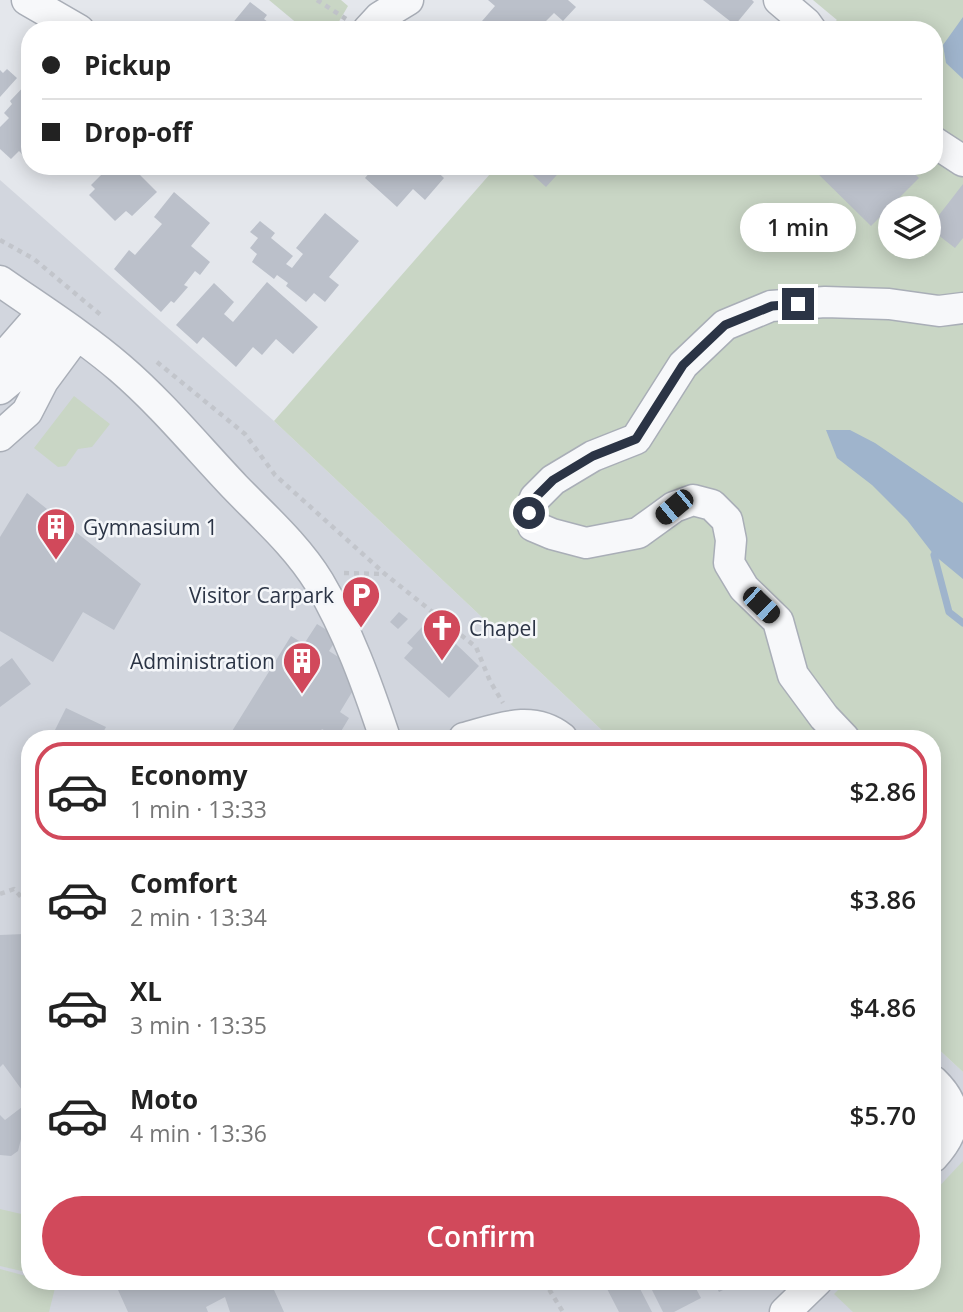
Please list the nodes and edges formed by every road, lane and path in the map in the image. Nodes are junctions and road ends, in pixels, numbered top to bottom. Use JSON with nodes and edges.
{"nodes":[{"id":1,"x":27,"y":0,"type":"edge"},
{"id":2,"x":317,"y":0,"type":"edge"},
{"id":3,"x":408,"y":0,"type":"edge"},
{"id":4,"x":779,"y":0,"type":"edge"},
{"id":5,"x":372,"y":18,"type":"edge"},
{"id":6,"x":63,"y":21,"type":"edge"},
{"id":7,"x":804,"y":21,"type":"edge"},
{"id":8,"x":943,"y":148,"type":"edge"},
{"id":9,"x":963,"y":161,"type":"edge"},
{"id":10,"x":0,"y":240,"type":"edge"},
{"id":11,"x":0,"y":281,"type":"edge"},
{"id":12,"x":963,"y":308,"type":"edge"},
{"id":13,"x":103,"y":317,"type":"dead end"},
{"id":14,"x":60,"y":324,"type":"junction"},
{"id":15,"x":5,"y":350,"type":"edge"},
{"id":16,"x":153,"y":359,"type":"dead end"},
{"id":17,"x":42,"y":383,"type":"junction"},
{"id":18,"x":0,"y":389,"type":"edge"},
{"id":19,"x":0,"y":410,"type":"edge"},
{"id":20,"x":0,"y":436,"type":"edge"},
{"id":21,"x":385,"y":574,"type":"junction"},
{"id":22,"x":318,"y":580,"type":"junction"},
{"id":23,"x":518,"y":724,"type":"junction"},
{"id":24,"x":382,"y":730,"type":"edge"},
{"id":25,"x":495,"y":730,"type":"edge"},
{"id":26,"x":549,"y":730,"type":"edge"},
{"id":27,"x":836,"y":730,"type":"edge"},
{"id":28,"x":0,"y":894,"type":"edge"},
{"id":29,"x":21,"y":896,"type":"edge"},
{"id":30,"x":941,"y":1089,"type":"edge"},
{"id":31,"x":941,"y":1146,"type":"edge"},
{"id":32,"x":550,"y":1290,"type":"edge"},
{"id":33,"x":808,"y":1290,"type":"edge"},
{"id":34,"x":563,"y":1312,"type":"edge"},
{"id":35,"x":785,"y":1312,"type":"edge"}],
"edges":[{"from":1,"to":6,"type":"street"},
{"from":2,"to":5,"type":"path"},
{"from":3,"to":5,"type":"street"},
{"from":4,"to":7,"type":"street"},
{"from":8,"to":9,"type":"street"},
{"from":10,"to":13,"type":"path"},
{"from":11,"to":14,"type":"street"},
{"from":12,"to":27,"type":"street"},
{"from":14,"to":15,"type":"street"},
{"from":14,"to":17,"type":"street"},
{"from":14,"to":18,"type":"street"},
{"from":14,"to":22,"type":"street"},
{"from":16,"to":21,"type":"path"},
{"from":17,"to":19,"type":"street"},
{"from":17,"to":20,"type":"street"},
{"from":21,"to":22,"type":"path"},
{"from":21,"to":23,"type":"path"},
{"from":22,"to":24,"type":"street"},
{"from":23,"to":25,"type":"street"},
{"from":23,"to":26,"type":"street"},
{"from":28,"to":29,"type":"path"},
{"from":30,"to":31,"type":"street"},
{"from":32,"to":34,"type":"path"},
{"from":33,"to":35,"type":"street"}]}
